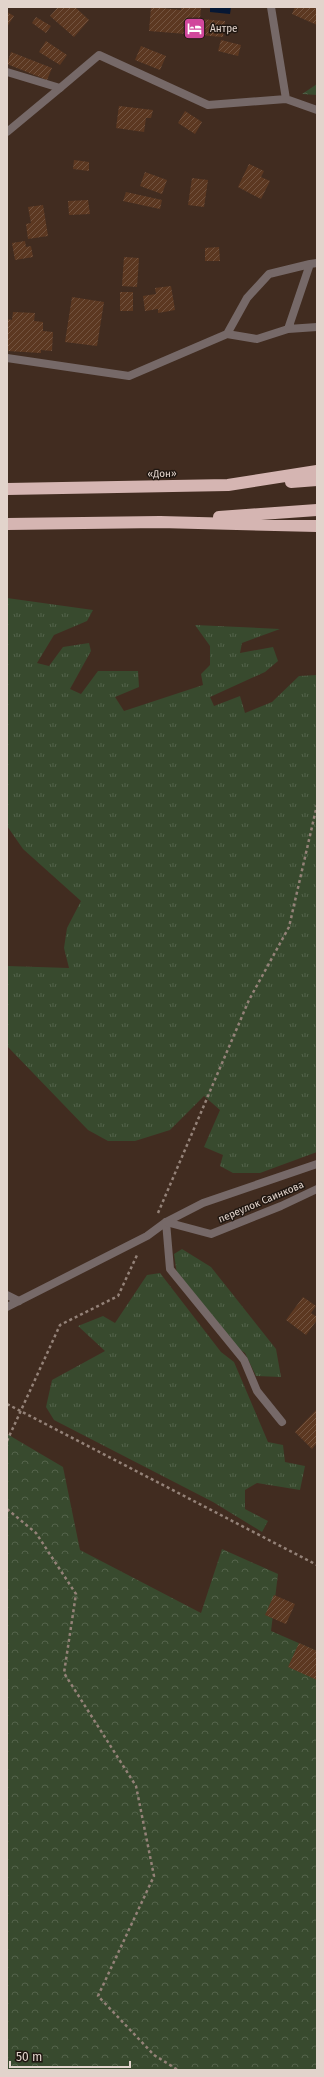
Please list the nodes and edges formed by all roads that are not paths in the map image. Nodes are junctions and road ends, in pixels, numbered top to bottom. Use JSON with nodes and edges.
{"nodes":[{"id":1,"x":271,"y":7,"type":"edge"},
{"id":2,"x":7,"y":72,"type":"edge"},
{"id":3,"x":60,"y":88,"type":"junction"},
{"id":4,"x":286,"y":99,"type":"junction"},
{"id":5,"x":317,"y":111,"type":"edge"},
{"id":6,"x":7,"y":132,"type":"edge"},
{"id":7,"x":314,"y":264,"type":"edge"},
{"id":8,"x":317,"y":327,"type":"edge"},
{"id":9,"x":288,"y":329,"type":"junction"},
{"id":10,"x":227,"y":334,"type":"junction"},
{"id":11,"x":7,"y":358,"type":"edge"},
{"id":12,"x":317,"y":470,"type":"edge"},
{"id":13,"x":317,"y":480,"type":"edge"},
{"id":14,"x":228,"y":485,"type":"junction"},
{"id":15,"x":7,"y":489,"type":"edge"},
{"id":16,"x":317,"y":510,"type":"edge"},
{"id":17,"x":160,"y":522,"type":"junction"},
{"id":18,"x":7,"y":524,"type":"edge"},
{"id":19,"x":317,"y":526,"type":"edge"},
{"id":20,"x":317,"y":1164,"type":"edge"},
{"id":21,"x":317,"y":1189,"type":"edge"},
{"id":22,"x":166,"y":1222,"type":"junction"},
{"id":23,"x":7,"y":1295,"type":"edge"},
{"id":24,"x":19,"y":1301,"type":"junction"},
{"id":25,"x":7,"y":1307,"type":"edge"},
{"id":26,"x":282,"y":1422,"type":"dead end"}],
"edges":[{"from":1,"to":4,"type":"street"},
{"from":2,"to":3,"type":"street"},
{"from":3,"to":4,"type":"street"},
{"from":3,"to":6,"type":"street"},
{"from":4,"to":5,"type":"street"},
{"from":7,"to":9,"type":"street"},
{"from":7,"to":10,"type":"street"},
{"from":8,"to":9,"type":"street"},
{"from":9,"to":10,"type":"street"},
{"from":10,"to":11,"type":"street"},
{"from":12,"to":14,"type":"highway","name":"«Дон»"},
{"from":13,"to":14,"type":"highway"},
{"from":14,"to":15,"type":"highway","name":"«Дон»"},
{"from":16,"to":17,"type":"highway"},
{"from":17,"to":18,"type":"highway"},
{"from":17,"to":19,"type":"highway"},
{"from":20,"to":22,"type":"street"},
{"from":21,"to":22,"type":"street","name":"переулок Саинкова"},
{"from":22,"to":24,"type":"street"},
{"from":22,"to":26,"type":"street"},
{"from":23,"to":24,"type":"street"},
{"from":24,"to":25,"type":"street"}]}
